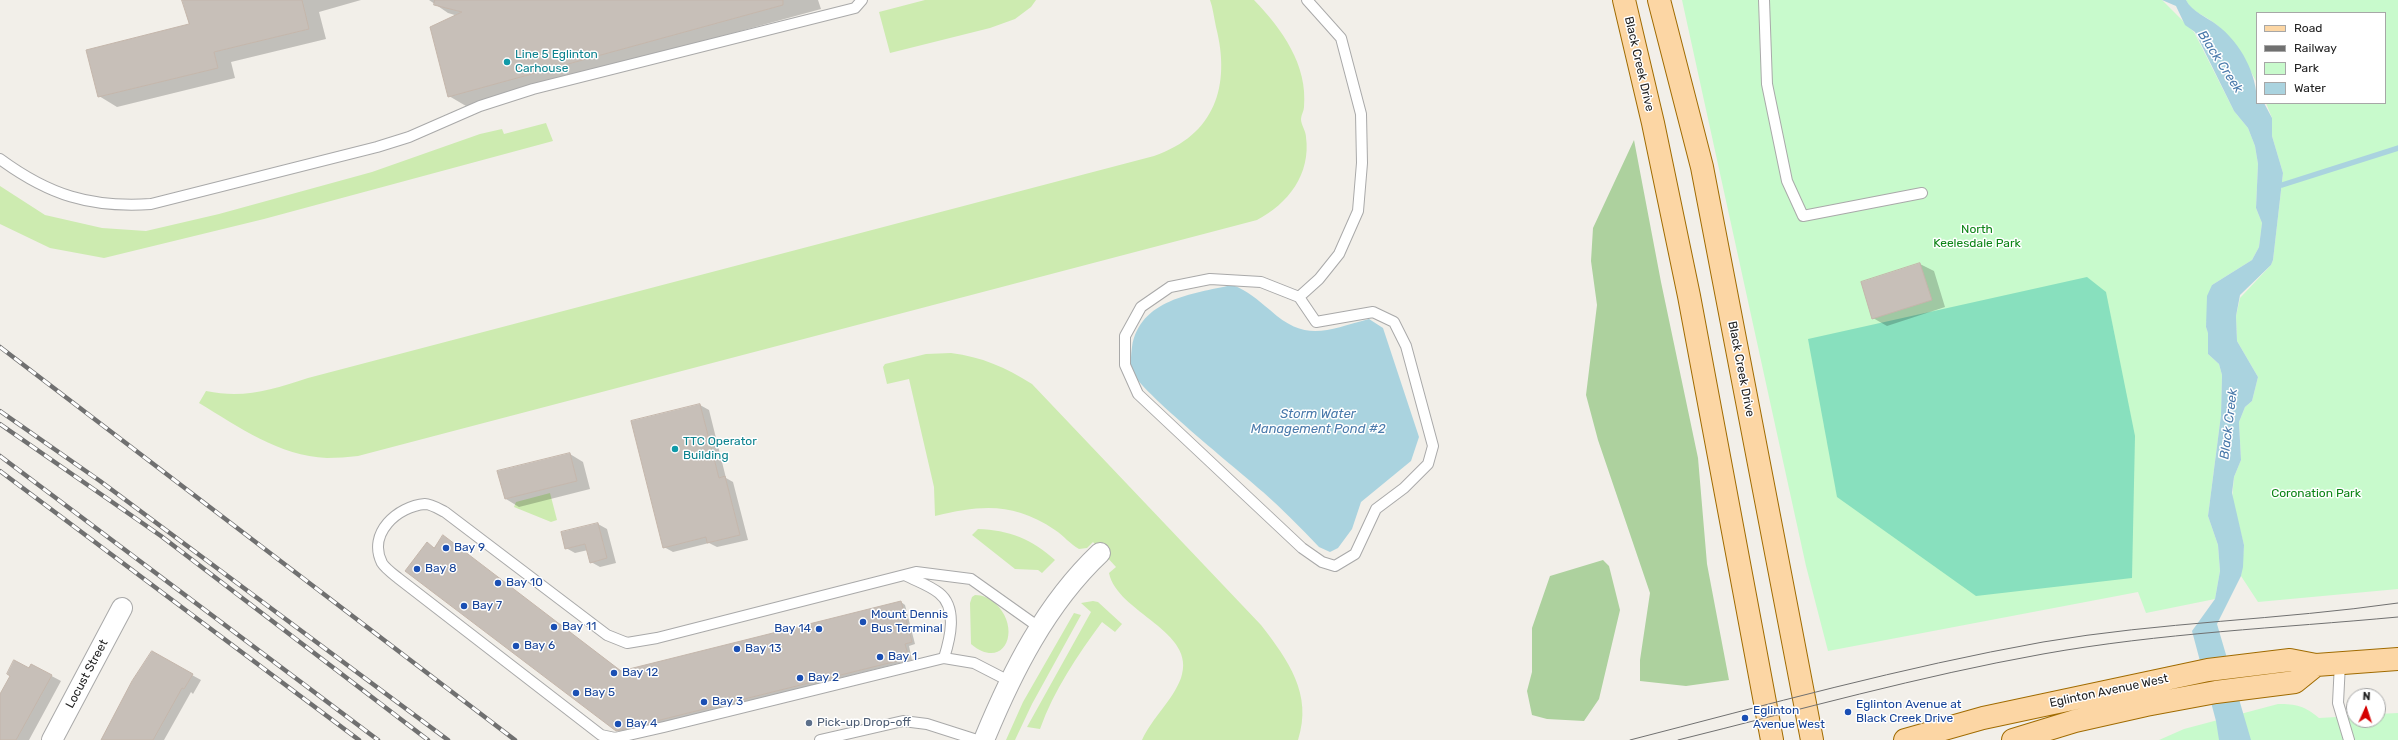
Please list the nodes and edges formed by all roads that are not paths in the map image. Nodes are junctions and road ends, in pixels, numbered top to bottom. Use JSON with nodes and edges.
{"nodes":[{"id":1,"x":862,"y":0,"type":"edge"},
{"id":2,"x":1307,"y":0,"type":"edge"},
{"id":3,"x":1624,"y":0,"type":"edge"},
{"id":4,"x":1659,"y":0,"type":"edge"},
{"id":5,"x":1764,"y":0,"type":"edge"},
{"id":6,"x":0,"y":159,"type":"edge"},
{"id":7,"x":1922,"y":193,"type":"dead end"},
{"id":8,"x":1299,"y":297,"type":"junction"},
{"id":9,"x":1100,"y":553,"type":"dead end"},
{"id":10,"x":905,"y":575,"type":"junction"},
{"id":11,"x":122,"y":608,"type":"dead end"},
{"id":12,"x":1040,"y":628,"type":"junction"},
{"id":13,"x":944,"y":658,"type":"junction"},
{"id":14,"x":2398,"y":659,"type":"edge"},
{"id":15,"x":2340,"y":663,"type":"junction"},
{"id":16,"x":2316,"y":665,"type":"junction"},
{"id":17,"x":1009,"y":681,"type":"junction"},
{"id":18,"x":52,"y":740,"type":"edge"},
{"id":19,"x":820,"y":740,"type":"edge"},
{"id":20,"x":977,"y":740,"type":"edge"},
{"id":21,"x":984,"y":740,"type":"edge"},
{"id":22,"x":1772,"y":740,"type":"edge"},
{"id":23,"x":1812,"y":740,"type":"edge"},
{"id":24,"x":1905,"y":740,"type":"edge"},
{"id":25,"x":2013,"y":740,"type":"edge"},
{"id":26,"x":2349,"y":740,"type":"edge"}],
"edges":[{"from":1,"to":6,"type":"lane"},
{"from":2,"to":8,"type":"lane"},
{"from":3,"to":22,"type":"main road","name":"Black Creek Drive"},
{"from":4,"to":23,"type":"main road","name":"Black Creek Drive"},
{"from":5,"to":7,"type":"lane"},
{"from":8,"to":8,"type":"lane"},
{"from":9,"to":12,"type":"street"},
{"from":10,"to":12,"type":"lane"},
{"from":10,"to":13,"type":"lane"},
{"from":10,"to":13,"type":"lane"},
{"from":11,"to":18,"type":"street","name":"Locust Street"},
{"from":12,"to":17,"type":"street"},
{"from":13,"to":17,"type":"lane"},
{"from":14,"to":15,"type":"main road","name":"Eglinton Avenue West"},
{"from":15,"to":16,"type":"main road","name":"Eglinton Avenue West"},
{"from":15,"to":26,"type":"lane"},
{"from":16,"to":24,"type":"main road","name":"Eglinton Avenue West"},
{"from":16,"to":25,"type":"main road","name":"Eglinton Avenue West"},
{"from":17,"to":21,"type":"street"},
{"from":19,"to":20,"type":"lane"}]}
